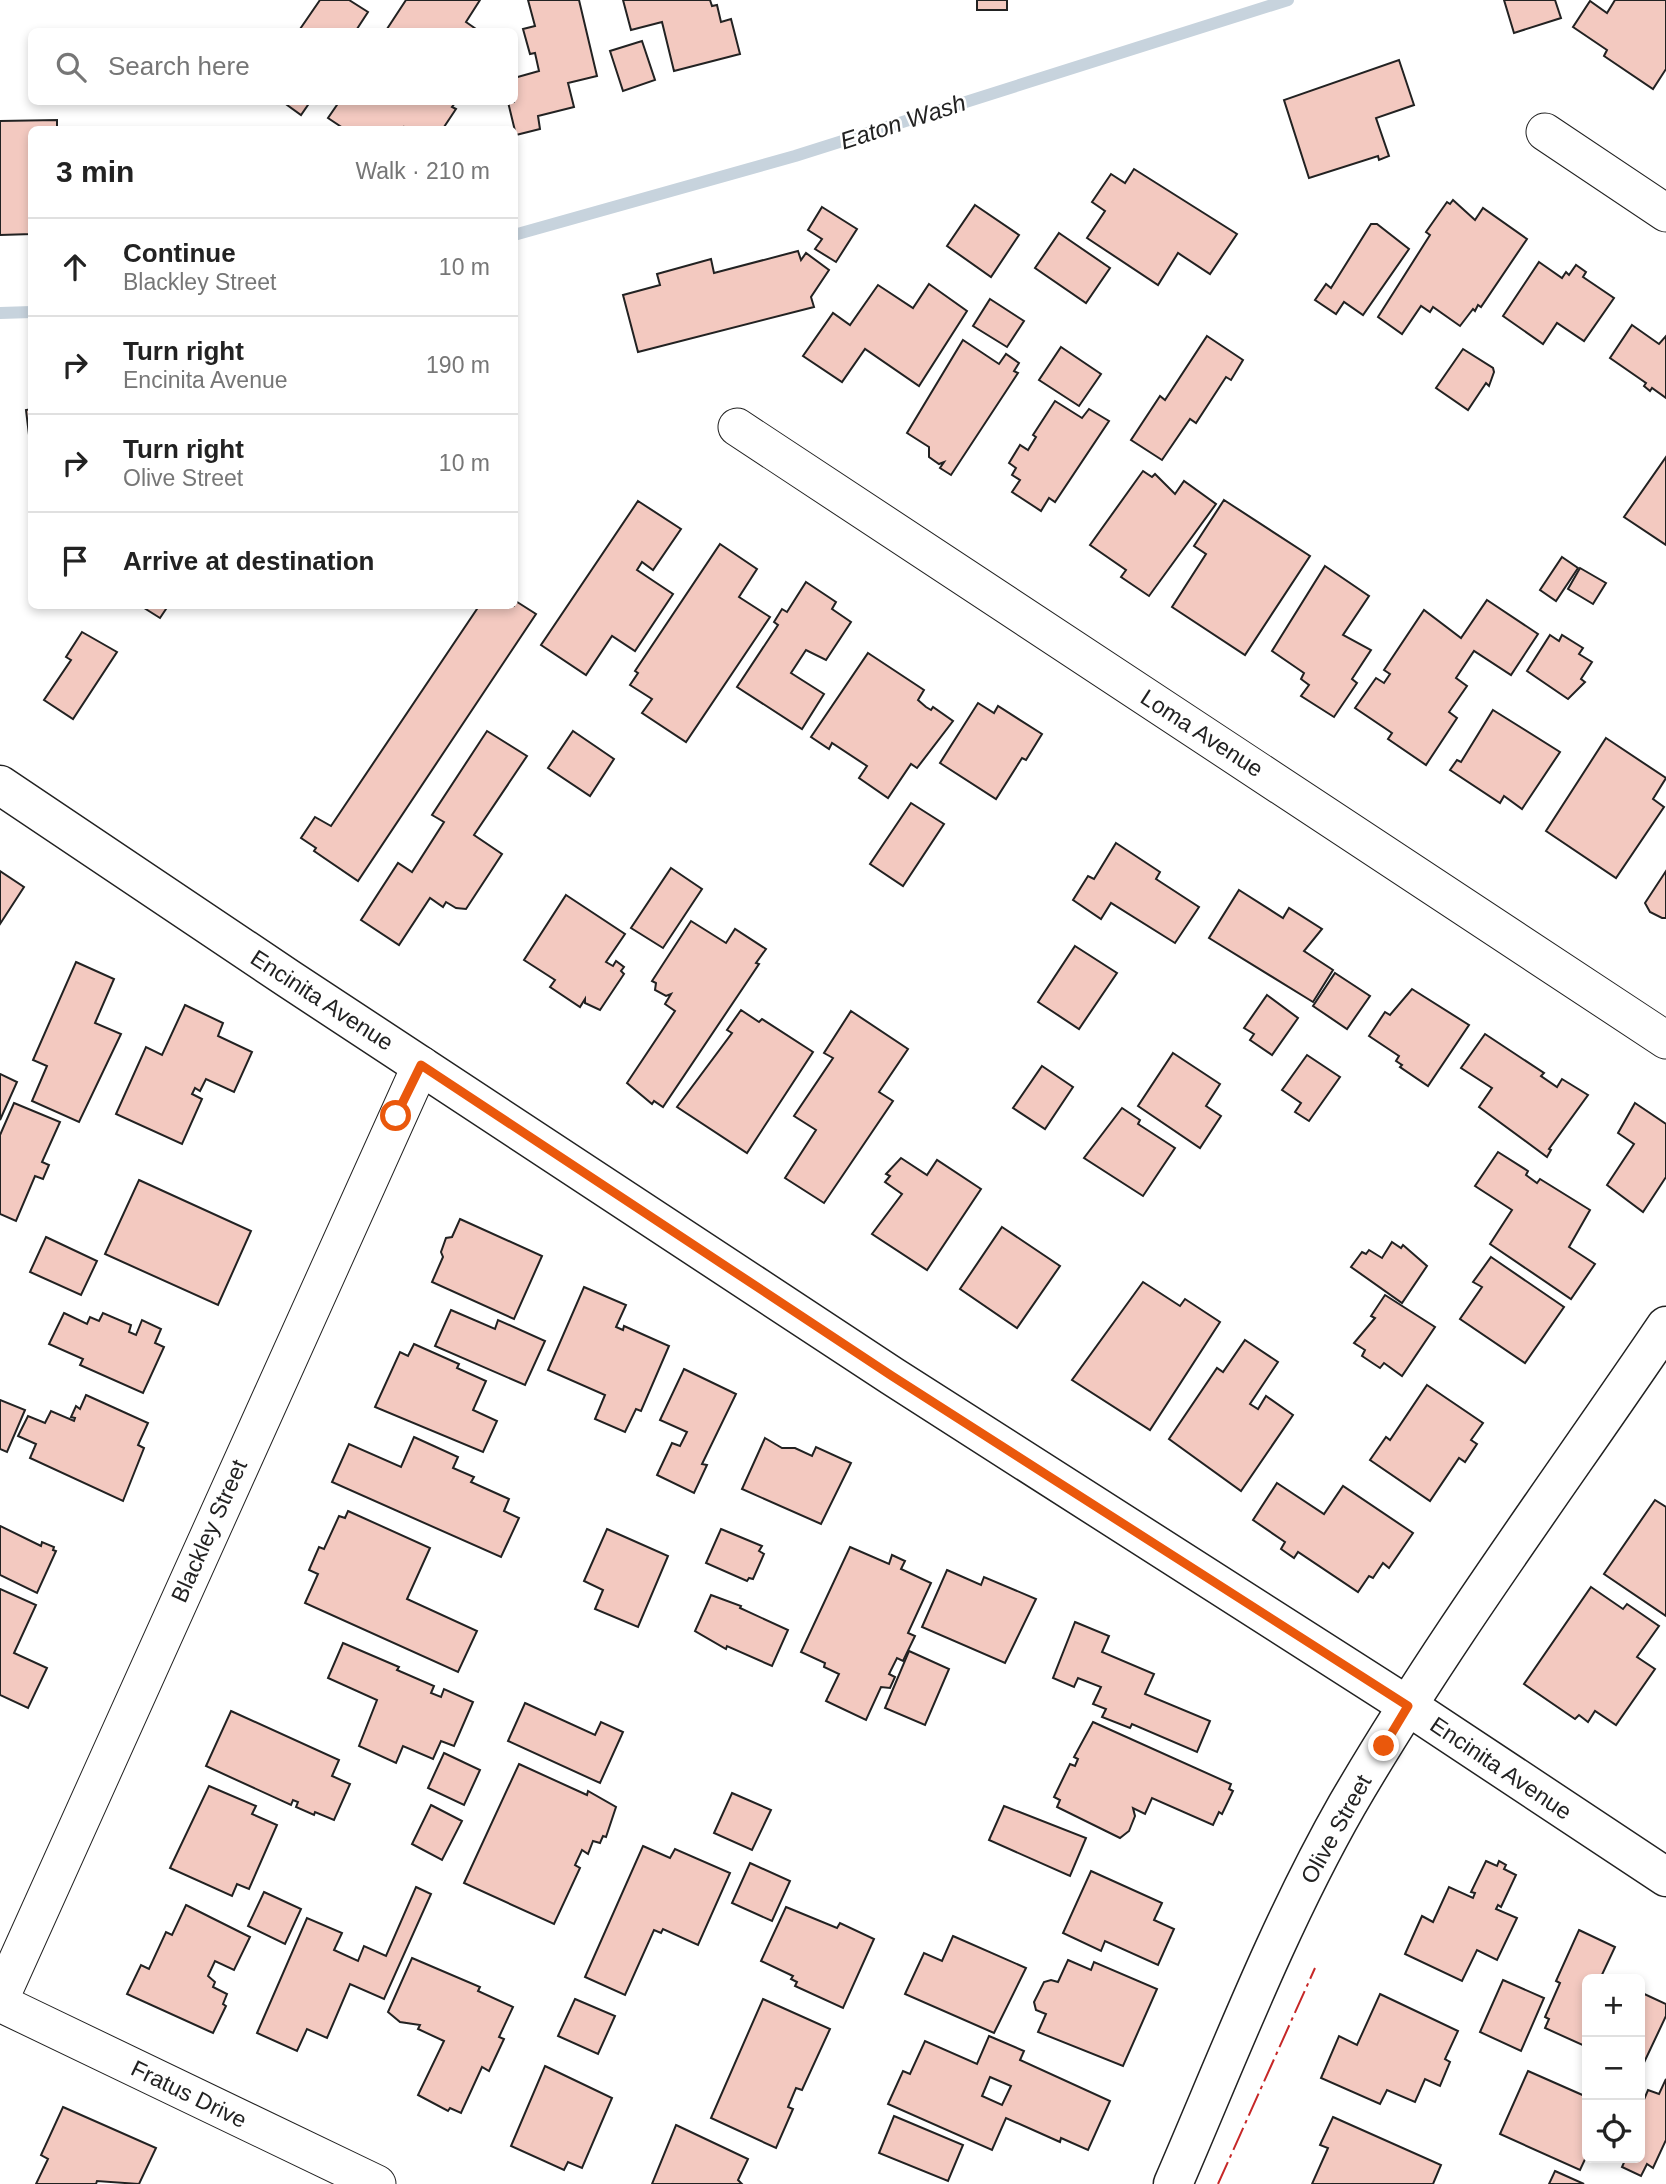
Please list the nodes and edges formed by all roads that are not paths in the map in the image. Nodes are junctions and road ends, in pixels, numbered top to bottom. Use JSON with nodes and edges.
{"nodes":[{"id":1,"x":1545,"y":132,"type":"dead end"},
{"id":2,"x":1666,"y":213,"type":"edge"},
{"id":3,"x":737,"y":426,"type":"dead end"},
{"id":4,"x":0,"y":785,"type":"edge"},
{"id":5,"x":1666,"y":1040,"type":"edge"},
{"id":6,"x":421,"y":1065,"type":"junction"},
{"id":7,"x":1666,"y":1326,"type":"edge"},
{"id":8,"x":1408,"y":1706,"type":"junction"},
{"id":9,"x":1666,"y":1877,"type":"edge"},
{"id":10,"x":0,"y":2001,"type":"edge"},
{"id":11,"x":377,"y":2184,"type":"edge"},
{"id":12,"x":1173,"y":2184,"type":"edge"}],
"edges":[{"from":1,"to":2,"type":"street"},
{"from":3,"to":5,"type":"street","name":"Loma Avenue"},
{"from":4,"to":6,"type":"street","name":"Encinita Avenue"},
{"from":6,"to":8,"type":"street","name":"Encinita Avenue"},
{"from":6,"to":10,"type":"street","name":"Blackley Street"},
{"from":7,"to":8,"type":"street","name":"Olive Street"},
{"from":8,"to":9,"type":"street","name":"Encinita Avenue"},
{"from":8,"to":12,"type":"street","name":"Olive Street"},
{"from":10,"to":11,"type":"street","name":"Fratus Drive"}]}
